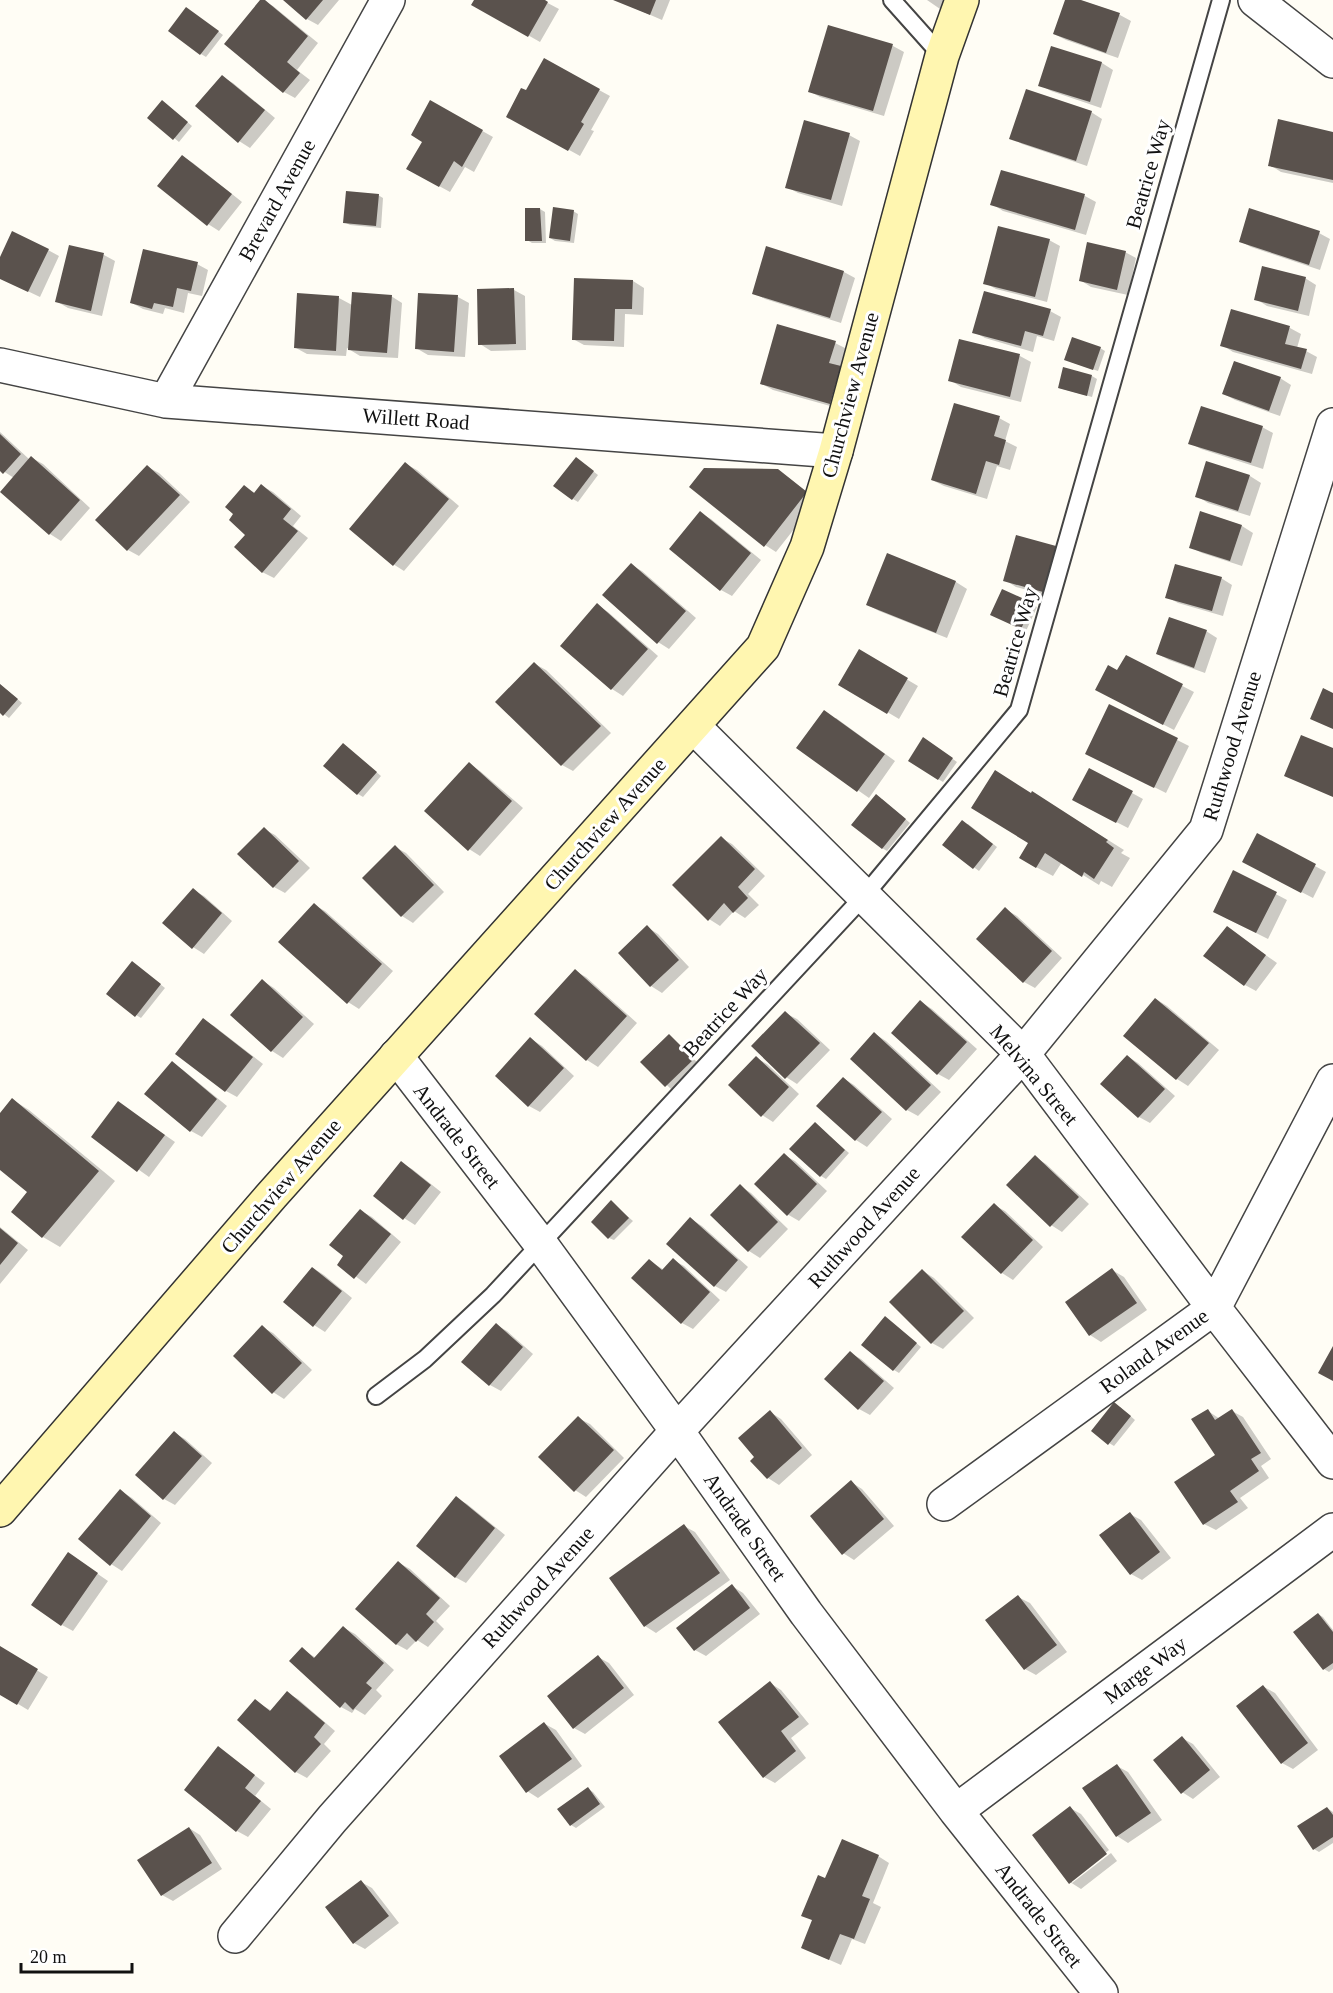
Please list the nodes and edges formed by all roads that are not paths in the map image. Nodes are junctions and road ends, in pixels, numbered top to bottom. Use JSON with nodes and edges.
{"nodes":[{"id":1,"x":388,"y":0,"type":"edge"},
{"id":2,"x":892,"y":0,"type":"edge"},
{"id":3,"x":962,"y":0,"type":"edge"},
{"id":4,"x":1221,"y":0,"type":"edge"},
{"id":5,"x":1255,"y":0,"type":"edge"},
{"id":6,"x":942,"y":56,"type":"junction"},
{"id":7,"x":1333,"y":61,"type":"edge"},
{"id":8,"x":0,"y":365,"type":"edge"},
{"id":9,"x":166,"y":400,"type":"junction"},
{"id":10,"x":1333,"y":425,"type":"edge"},
{"id":11,"x":836,"y":451,"type":"junction"},
{"id":12,"x":693,"y":726,"type":"junction"},
{"id":13,"x":864,"y":896,"type":"junction"},
{"id":14,"x":1023,"y":1054,"type":"junction"},
{"id":15,"x":396,"y":1056,"type":"junction"},
{"id":16,"x":1333,"y":1081,"type":"edge"},
{"id":17,"x":540,"y":1244,"type":"junction"},
{"id":18,"x":1214,"y":1308,"type":"junction"},
{"id":19,"x":375,"y":1396,"type":"dead end"},
{"id":20,"x":677,"y":1431,"type":"junction"},
{"id":21,"x":1333,"y":1462,"type":"edge"},
{"id":22,"x":944,"y":1504,"type":"dead end"},
{"id":23,"x":0,"y":1510,"type":"edge"},
{"id":24,"x":1333,"y":1530,"type":"edge"},
{"id":25,"x":956,"y":1810,"type":"junction"},
{"id":26,"x":235,"y":1936,"type":"dead end"},
{"id":27,"x":1101,"y":1993,"type":"edge"}],
"edges":[{"from":1,"to":9,"type":"street","name":"Brevard Avenue"},
{"from":2,"to":6,"type":"lane"},
{"from":3,"to":6,"type":"street","name":"Churchview Avenue"},
{"from":4,"to":13,"type":"lane","name":"Beatrice Way"},
{"from":5,"to":7,"type":"street"},
{"from":6,"to":11,"type":"street","name":"Churchview Avenue"},
{"from":8,"to":9,"type":"street","name":"Willett Road"},
{"from":9,"to":11,"type":"street","name":"Willett Road"},
{"from":10,"to":14,"type":"street","name":"Ruthwood Avenue"},
{"from":11,"to":12,"type":"street","name":"Churchview Avenue"},
{"from":12,"to":13,"type":"street","name":"Melvina Street"},
{"from":12,"to":15,"type":"street","name":"Churchview Avenue"},
{"from":13,"to":14,"type":"street","name":"Melvina Street"},
{"from":13,"to":17,"type":"lane","name":"Beatrice Way"},
{"from":14,"to":18,"type":"street","name":"Melvina Street"},
{"from":14,"to":20,"type":"street","name":"Ruthwood Avenue"},
{"from":15,"to":17,"type":"street","name":"Andrade Street"},
{"from":15,"to":23,"type":"street","name":"Churchview Avenue"},
{"from":16,"to":18,"type":"street","name":"Roland Avenue"},
{"from":17,"to":19,"type":"lane","name":"Beatrice Way"},
{"from":17,"to":20,"type":"street","name":"Andrade Street"},
{"from":18,"to":21,"type":"street","name":"Melvina Street"},
{"from":18,"to":22,"type":"street","name":"Roland Avenue"},
{"from":20,"to":25,"type":"street","name":"Andrade Street"},
{"from":20,"to":26,"type":"street","name":"Ruthwood Avenue"},
{"from":24,"to":25,"type":"street","name":"Marge Way"},
{"from":25,"to":27,"type":"street","name":"Andrade Street"}]}
